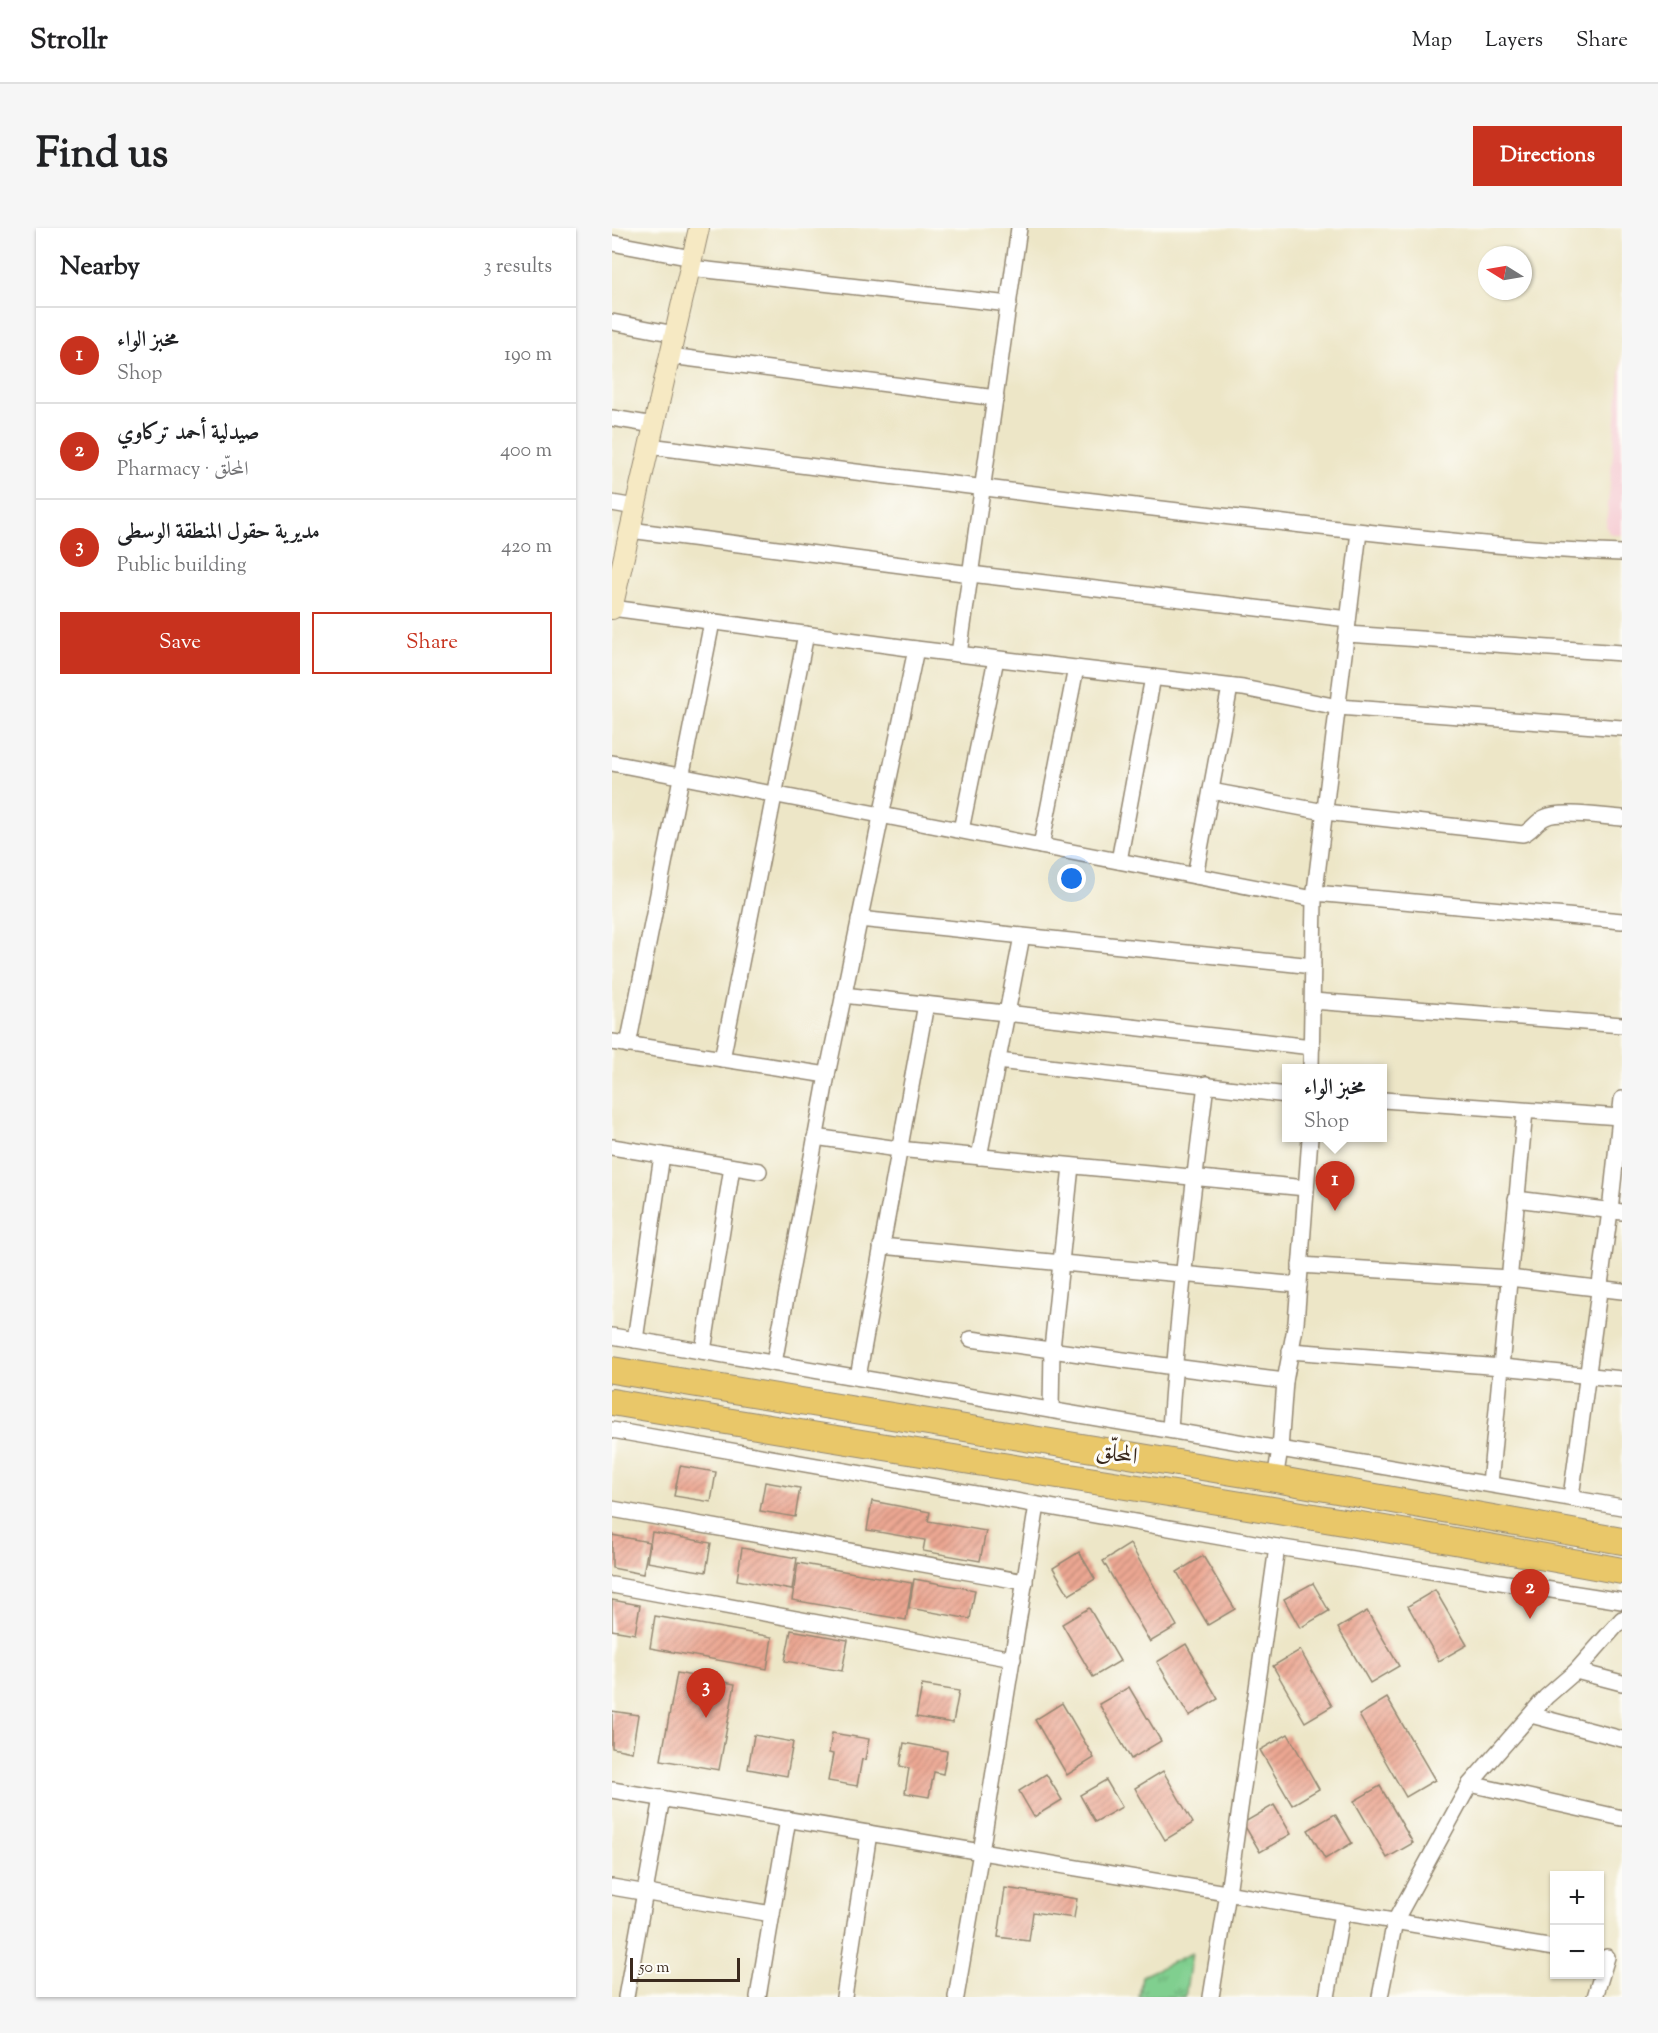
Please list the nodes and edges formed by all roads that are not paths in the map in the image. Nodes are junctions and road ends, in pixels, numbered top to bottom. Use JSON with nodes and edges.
{"nodes":[{"id":1,"x":699,"y":228,"type":"edge"},
{"id":2,"x":1019,"y":228,"type":"edge"},
{"id":3,"x":612,"y":243,"type":"edge"},
{"id":4,"x":691,"y":263,"type":"junction"},
{"id":5,"x":1009,"y":304,"type":"junction"},
{"id":6,"x":612,"y":322,"type":"edge"},
{"id":7,"x":675,"y":334,"type":"junction"},
{"id":8,"x":669,"y":356,"type":"junction"},
{"id":9,"x":996,"y":398,"type":"junction"},
{"id":10,"x":612,"y":418,"type":"edge"},
{"id":11,"x":654,"y":425,"type":"junction"},
{"id":12,"x":649,"y":446,"type":"junction"},
{"id":13,"x":983,"y":489,"type":"junction"},
{"id":14,"x":612,"y":503,"type":"edge"},
{"id":15,"x":635,"y":507,"type":"junction"},
{"id":16,"x":630,"y":530,"type":"junction"},
{"id":17,"x":1359,"y":532,"type":"junction"},
{"id":18,"x":1622,"y":553,"type":"edge"},
{"id":19,"x":970,"y":574,"type":"junction"},
{"id":20,"x":615,"y":583,"type":"edge"},
{"id":21,"x":612,"y":608,"type":"edge"},
{"id":22,"x":712,"y":622,"type":"junction"},
{"id":23,"x":1347,"y":626,"type":"junction"},
{"id":24,"x":806,"y":634,"type":"junction"},
{"id":25,"x":916,"y":650,"type":"junction"},
{"id":26,"x":1622,"y":653,"type":"edge"},
{"id":27,"x":959,"y":654,"type":"junction"},
{"id":28,"x":996,"y":659,"type":"junction"},
{"id":29,"x":1076,"y":668,"type":"junction"},
{"id":30,"x":1153,"y":677,"type":"junction"},
{"id":31,"x":1230,"y":687,"type":"junction"},
{"id":32,"x":1338,"y":707,"type":"junction"},
{"id":33,"x":1622,"y":728,"type":"edge"},
{"id":34,"x":612,"y":763,"type":"edge"},
{"id":35,"x":682,"y":776,"type":"junction"},
{"id":36,"x":1211,"y":791,"type":"junction"},
{"id":37,"x":773,"y":794,"type":"junction"},
{"id":38,"x":1325,"y":812,"type":"junction"},
{"id":39,"x":881,"y":815,"type":"junction"},
{"id":40,"x":1622,"y":818,"type":"edge"},
{"id":41,"x":961,"y":830,"type":"junction"},
{"id":42,"x":1041,"y":846,"type":"junction"},
{"id":43,"x":1119,"y":861,"type":"junction"},
{"id":44,"x":1195,"y":876,"type":"junction"},
{"id":45,"x":1315,"y":896,"type":"junction"},
{"id":46,"x":859,"y":919,"type":"junction"},
{"id":47,"x":1622,"y":921,"type":"edge"},
{"id":48,"x":1022,"y":936,"type":"junction"},
{"id":49,"x":1313,"y":966,"type":"junction"},
{"id":50,"x":843,"y":995,"type":"junction"},
{"id":51,"x":1312,"y":1001,"type":"junction"},
{"id":52,"x":926,"y":1004,"type":"junction"},
{"id":53,"x":1007,"y":1013,"type":"junction"},
{"id":54,"x":1622,"y":1025,"type":"edge"},
{"id":55,"x":612,"y":1042,"type":"edge"},
{"id":56,"x":628,"y":1044,"type":"junction"},
{"id":57,"x":1312,"y":1047,"type":"junction"},
{"id":58,"x":722,"y":1059,"type":"junction"},
{"id":59,"x":998,"y":1060,"type":"junction"},
{"id":60,"x":1311,"y":1064,"type":"edge"},
{"id":61,"x":827,"y":1075,"type":"junction"},
{"id":62,"x":1206,"y":1084,"type":"junction"},
{"id":63,"x":1282,"y":1094,"type":"edge"},
{"id":64,"x":1622,"y":1099,"type":"edge"},
{"id":65,"x":1387,"y":1100,"type":"edge"},
{"id":66,"x":1525,"y":1111,"type":"junction"},
{"id":67,"x":1620,"y":1125,"type":"edge"},
{"id":68,"x":815,"y":1137,"type":"junction"},
{"id":69,"x":1310,"y":1142,"type":"edge"},
{"id":70,"x":612,"y":1147,"type":"edge"},
{"id":71,"x":898,"y":1149,"type":"junction"},
{"id":72,"x":662,"y":1155,"type":"junction"},
{"id":73,"x":979,"y":1157,"type":"junction"},
{"id":74,"x":1071,"y":1166,"type":"junction"},
{"id":75,"x":732,"y":1167,"type":"junction"},
{"id":76,"x":759,"y":1171,"type":"dead end"},
{"id":77,"x":1195,"y":1178,"type":"junction"},
{"id":78,"x":1306,"y":1188,"type":"junction"},
{"id":79,"x":1516,"y":1199,"type":"junction"},
{"id":80,"x":1616,"y":1211,"type":"edge"},
{"id":81,"x":881,"y":1246,"type":"junction"},
{"id":82,"x":1062,"y":1263,"type":"junction"},
{"id":83,"x":1300,"y":1265,"type":"junction"},
{"id":84,"x":1183,"y":1274,"type":"junction"},
{"id":85,"x":1509,"y":1278,"type":"junction"},
{"id":86,"x":1299,"y":1285,"type":"junction"},
{"id":87,"x":1600,"y":1288,"type":"junction"},
{"id":88,"x":1622,"y":1291,"type":"edge"},
{"id":89,"x":612,"y":1336,"type":"edge"},
{"id":90,"x":971,"y":1339,"type":"dead end"},
{"id":91,"x":635,"y":1340,"type":"junction"},
{"id":92,"x":1052,"y":1349,"type":"junction"},
{"id":93,"x":703,"y":1351,"type":"junction"},
{"id":94,"x":1290,"y":1351,"type":"junction"},
{"id":95,"x":774,"y":1364,"type":"junction"},
{"id":96,"x":1174,"y":1367,"type":"junction"},
{"id":97,"x":1502,"y":1367,"type":"junction"},
{"id":98,"x":612,"y":1371,"type":"edge"},
{"id":99,"x":1588,"y":1376,"type":"junction"},
{"id":100,"x":858,"y":1377,"type":"junction"},
{"id":101,"x":1622,"y":1379,"type":"edge"},
{"id":102,"x":1285,"y":1381,"type":"junction"},
{"id":103,"x":612,"y":1402,"type":"edge"},
{"id":104,"x":1051,"y":1410,"type":"junction"},
{"id":105,"x":612,"y":1430,"type":"edge"},
{"id":106,"x":1170,"y":1430,"type":"junction"},
{"id":107,"x":1280,"y":1449,"type":"junction"},
{"id":108,"x":1275,"y":1479,"type":"junction"},
{"id":109,"x":1490,"y":1484,"type":"junction"},
{"id":110,"x":1571,"y":1497,"type":"junction"},
{"id":111,"x":1037,"y":1505,"type":"junction"},
{"id":112,"x":1622,"y":1507,"type":"edge"},
{"id":113,"x":612,"y":1509,"type":"edge"},
{"id":114,"x":1622,"y":1541,"type":"edge"},
{"id":115,"x":1277,"y":1547,"type":"junction"},
{"id":116,"x":1622,"y":1571,"type":"edge"},
{"id":117,"x":1025,"y":1582,"type":"junction"},
{"id":118,"x":612,"y":1585,"type":"edge"},
{"id":119,"x":1622,"y":1601,"type":"edge"},
{"id":120,"x":1622,"y":1619,"type":"edge"},
{"id":121,"x":1012,"y":1659,"type":"junction"},
{"id":122,"x":1576,"y":1671,"type":"junction"},
{"id":123,"x":1622,"y":1683,"type":"edge"},
{"id":124,"x":1531,"y":1715,"type":"junction"},
{"id":125,"x":1622,"y":1739,"type":"edge"},
{"id":126,"x":1470,"y":1784,"type":"junction"},
{"id":127,"x":612,"y":1790,"type":"edge"},
{"id":128,"x":662,"y":1798,"type":"junction"},
{"id":129,"x":1622,"y":1818,"type":"edge"},
{"id":130,"x":788,"y":1819,"type":"junction"},
{"id":131,"x":869,"y":1833,"type":"junction"},
{"id":132,"x":981,"y":1852,"type":"junction"},
{"id":133,"x":612,"y":1887,"type":"edge"},
{"id":134,"x":645,"y":1892,"type":"junction"},
{"id":135,"x":1228,"y":1893,"type":"junction"},
{"id":136,"x":1342,"y":1913,"type":"junction"},
{"id":137,"x":772,"y":1914,"type":"junction"},
{"id":138,"x":1395,"y":1922,"type":"junction"},
{"id":139,"x":1550,"y":1947,"type":"edge"},
{"id":140,"x":1609,"y":1958,"type":"edge"},
{"id":141,"x":626,"y":1997,"type":"edge"},
{"id":142,"x":758,"y":1997,"type":"edge"},
{"id":143,"x":844,"y":1997,"type":"edge"},
{"id":144,"x":956,"y":1997,"type":"edge"},
{"id":145,"x":1211,"y":1997,"type":"edge"},
{"id":146,"x":1327,"y":1997,"type":"edge"},
{"id":147,"x":1380,"y":1997,"type":"edge"},
{"id":148,"x":1595,"y":1997,"type":"edge"}],
"edges":[{"from":1,"to":4,"type":"street"},
{"from":2,"to":5,"type":"street"},
{"from":3,"to":4,"type":"street"},
{"from":4,"to":5,"type":"street"},
{"from":4,"to":7,"type":"street"},
{"from":5,"to":9,"type":"street"},
{"from":6,"to":7,"type":"street"},
{"from":7,"to":8,"type":"street"},
{"from":8,"to":9,"type":"street"},
{"from":8,"to":11,"type":"street"},
{"from":9,"to":13,"type":"street"},
{"from":10,"to":11,"type":"street"},
{"from":11,"to":12,"type":"street"},
{"from":12,"to":13,"type":"street"},
{"from":12,"to":15,"type":"street"},
{"from":13,"to":17,"type":"street"},
{"from":13,"to":19,"type":"street"},
{"from":14,"to":15,"type":"street"},
{"from":15,"to":16,"type":"street"},
{"from":16,"to":19,"type":"street"},
{"from":16,"to":20,"type":"street"},
{"from":17,"to":18,"type":"street"},
{"from":17,"to":23,"type":"street"},
{"from":19,"to":23,"type":"street"},
{"from":19,"to":27,"type":"street"},
{"from":20,"to":21,"type":"street"},
{"from":21,"to":22,"type":"street"},
{"from":22,"to":24,"type":"street"},
{"from":22,"to":35,"type":"street"},
{"from":23,"to":26,"type":"street"},
{"from":23,"to":32,"type":"street"},
{"from":24,"to":25,"type":"street"},
{"from":24,"to":37,"type":"street"},
{"from":25,"to":27,"type":"street"},
{"from":25,"to":39,"type":"street"},
{"from":27,"to":28,"type":"street"},
{"from":28,"to":29,"type":"street"},
{"from":28,"to":41,"type":"street"},
{"from":29,"to":30,"type":"street"},
{"from":29,"to":42,"type":"street"},
{"from":30,"to":31,"type":"street"},
{"from":30,"to":43,"type":"street"},
{"from":31,"to":32,"type":"street"},
{"from":31,"to":36,"type":"street"},
{"from":32,"to":33,"type":"street"},
{"from":32,"to":38,"type":"street"},
{"from":34,"to":35,"type":"street"},
{"from":35,"to":37,"type":"street"},
{"from":35,"to":56,"type":"street"},
{"from":36,"to":38,"type":"street"},
{"from":36,"to":44,"type":"street"},
{"from":37,"to":39,"type":"street"},
{"from":37,"to":58,"type":"street"},
{"from":38,"to":40,"type":"street"},
{"from":38,"to":45,"type":"street"},
{"from":39,"to":41,"type":"street"},
{"from":39,"to":46,"type":"street"},
{"from":41,"to":42,"type":"street"},
{"from":42,"to":43,"type":"street"},
{"from":43,"to":44,"type":"street"},
{"from":44,"to":45,"type":"street"},
{"from":45,"to":47,"type":"street"},
{"from":45,"to":49,"type":"street"},
{"from":46,"to":48,"type":"street"},
{"from":46,"to":50,"type":"street"},
{"from":48,"to":49,"type":"street"},
{"from":48,"to":53,"type":"street"},
{"from":49,"to":51,"type":"street"},
{"from":50,"to":52,"type":"street"},
{"from":50,"to":61,"type":"street"},
{"from":51,"to":54,"type":"street"},
{"from":51,"to":57,"type":"street"},
{"from":52,"to":53,"type":"street"},
{"from":52,"to":71,"type":"street"},
{"from":53,"to":57,"type":"street"},
{"from":53,"to":59,"type":"street"},
{"from":55,"to":56,"type":"street"},
{"from":56,"to":58,"type":"street"},
{"from":57,"to":60,"type":"street"},
{"from":58,"to":61,"type":"street"},
{"from":59,"to":62,"type":"street"},
{"from":59,"to":73,"type":"street"},
{"from":61,"to":68,"type":"street"},
{"from":62,"to":63,"type":"street"},
{"from":62,"to":77,"type":"street"},
{"from":64,"to":67,"type":"street"},
{"from":65,"to":66,"type":"street"},
{"from":66,"to":67,"type":"street"},
{"from":66,"to":79,"type":"street"},
{"from":67,"to":80,"type":"street"},
{"from":68,"to":71,"type":"street"},
{"from":68,"to":95,"type":"street"},
{"from":69,"to":78,"type":"street"},
{"from":70,"to":72,"type":"street"},
{"from":71,"to":73,"type":"street"},
{"from":71,"to":81,"type":"street"},
{"from":72,"to":75,"type":"street"},
{"from":72,"to":91,"type":"street"},
{"from":73,"to":74,"type":"street"},
{"from":74,"to":77,"type":"street"},
{"from":74,"to":82,"type":"street"},
{"from":75,"to":76,"type":"street"},
{"from":75,"to":93,"type":"street"},
{"from":77,"to":78,"type":"street"},
{"from":77,"to":84,"type":"street"},
{"from":78,"to":83,"type":"street"},
{"from":79,"to":80,"type":"street"},
{"from":79,"to":85,"type":"street"},
{"from":80,"to":87,"type":"street"},
{"from":81,"to":82,"type":"street"},
{"from":81,"to":100,"type":"street"},
{"from":82,"to":84,"type":"street"},
{"from":82,"to":92,"type":"street"},
{"from":83,"to":85,"type":"street"},
{"from":83,"to":86,"type":"street"},
{"from":84,"to":86,"type":"street"},
{"from":84,"to":96,"type":"street"},
{"from":85,"to":87,"type":"street"},
{"from":85,"to":97,"type":"street"},
{"from":86,"to":94,"type":"street"},
{"from":87,"to":88,"type":"street"},
{"from":87,"to":99,"type":"street"},
{"from":89,"to":91,"type":"street"},
{"from":90,"to":92,"type":"street"},
{"from":91,"to":93,"type":"street"},
{"from":92,"to":96,"type":"street"},
{"from":92,"to":104,"type":"street"},
{"from":93,"to":95,"type":"street"},
{"from":94,"to":97,"type":"street"},
{"from":94,"to":102,"type":"street"},
{"from":95,"to":100,"type":"street"},
{"from":96,"to":102,"type":"street"},
{"from":96,"to":106,"type":"street"},
{"from":97,"to":99,"type":"street"},
{"from":97,"to":109,"type":"street"},
{"from":98,"to":108,"type":"highway","name":"المحلّق"},
{"from":99,"to":101,"type":"street"},
{"from":99,"to":110,"type":"street"},
{"from":100,"to":104,"type":"street"},
{"from":102,"to":107,"type":"street"},
{"from":103,"to":116,"type":"highway","name":"المحلّق"},
{"from":104,"to":106,"type":"street"},
{"from":105,"to":111,"type":"street"},
{"from":106,"to":107,"type":"street"},
{"from":107,"to":108,"type":"street"},
{"from":107,"to":109,"type":"street"},
{"from":108,"to":114,"type":"highway","name":"المحلّق"},
{"from":109,"to":110,"type":"street"},
{"from":110,"to":112,"type":"street"},
{"from":111,"to":115,"type":"street"},
{"from":111,"to":117,"type":"street"},
{"from":113,"to":117,"type":"street"},
{"from":115,"to":119,"type":"street"},
{"from":115,"to":135,"type":"street"},
{"from":117,"to":121,"type":"street"},
{"from":118,"to":121,"type":"street"},
{"from":120,"to":122,"type":"street"},
{"from":121,"to":132,"type":"street"},
{"from":122,"to":123,"type":"street"},
{"from":122,"to":124,"type":"street"},
{"from":124,"to":125,"type":"street"},
{"from":124,"to":126,"type":"street"},
{"from":126,"to":129,"type":"street"},
{"from":126,"to":138,"type":"street"},
{"from":127,"to":128,"type":"street"},
{"from":128,"to":130,"type":"street"},
{"from":128,"to":134,"type":"street"},
{"from":130,"to":131,"type":"street"},
{"from":130,"to":137,"type":"street"},
{"from":131,"to":132,"type":"street"},
{"from":131,"to":143,"type":"street"},
{"from":132,"to":135,"type":"street"},
{"from":132,"to":144,"type":"street"},
{"from":133,"to":134,"type":"street"},
{"from":134,"to":137,"type":"street"},
{"from":134,"to":141,"type":"street"},
{"from":135,"to":136,"type":"street"},
{"from":135,"to":145,"type":"street"},
{"from":136,"to":138,"type":"street"},
{"from":136,"to":146,"type":"street"},
{"from":137,"to":142,"type":"street"},
{"from":138,"to":139,"type":"street"},
{"from":138,"to":147,"type":"street"},
{"from":140,"to":148,"type":"street"}]}
